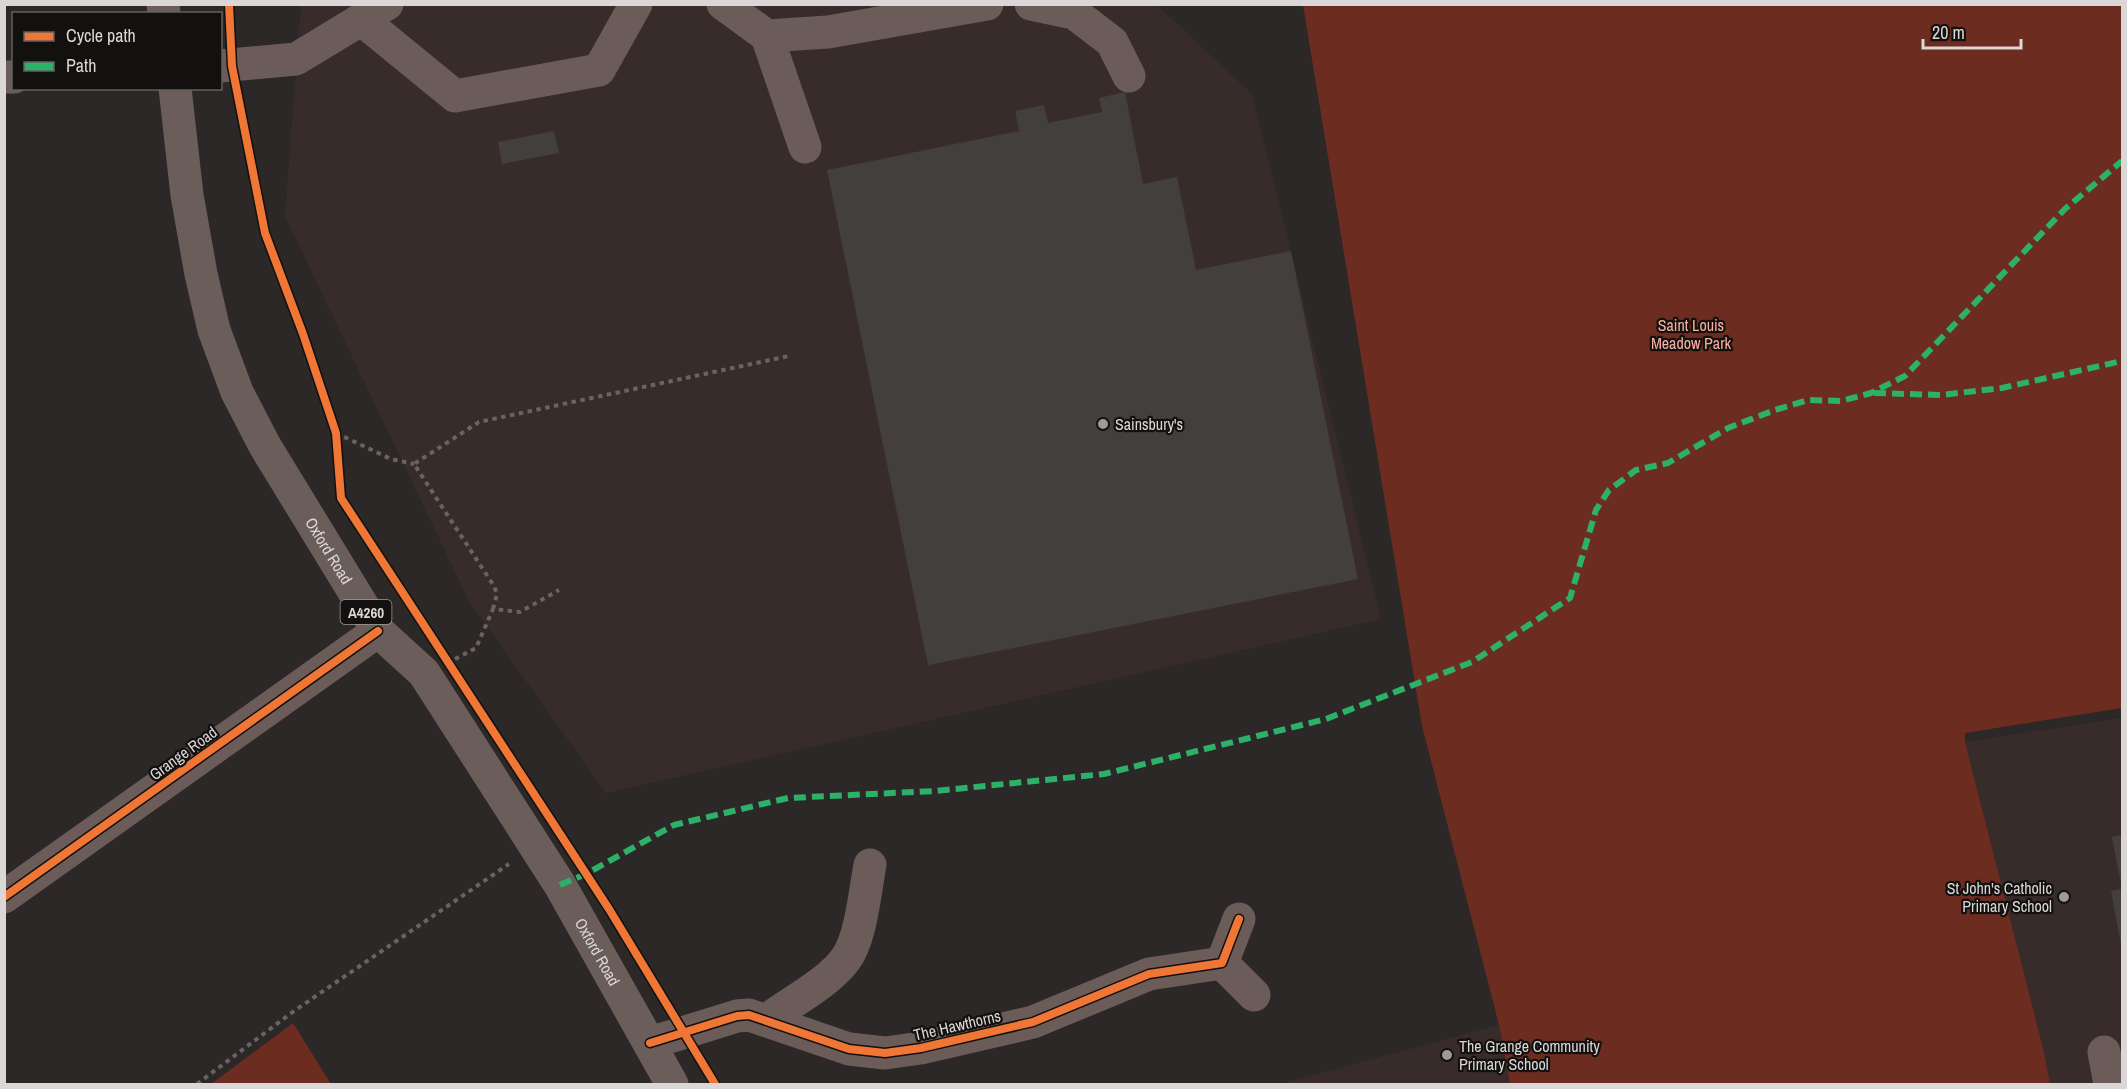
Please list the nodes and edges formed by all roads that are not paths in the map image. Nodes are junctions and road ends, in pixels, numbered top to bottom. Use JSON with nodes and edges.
{"nodes":[{"id":1,"x":636,"y":4,"type":"edge"},
{"id":2,"x":723,"y":4,"type":"edge"},
{"id":3,"x":987,"y":4,"type":"edge"},
{"id":4,"x":1031,"y":4,"type":"edge"},
{"id":5,"x":374,"y":12,"type":"edge"},
{"id":6,"x":767,"y":36,"type":"junction"},
{"id":7,"x":222,"y":66,"type":"edge"},
{"id":8,"x":1129,"y":76,"type":"dead end"},
{"id":9,"x":175,"y":90,"type":"edge"},
{"id":10,"x":805,"y":147,"type":"dead end"},
{"id":11,"x":378,"y":631,"type":"junction"},
{"id":12,"x":870,"y":865,"type":"dead end"},
{"id":13,"x":4,"y":897,"type":"edge"},
{"id":14,"x":1239,"y":919,"type":"dead end"},
{"id":15,"x":1222,"y":963,"type":"junction"},
{"id":16,"x":1254,"y":995,"type":"dead end"},
{"id":17,"x":767,"y":1020,"type":"junction"},
{"id":18,"x":650,"y":1042,"type":"junction"},
{"id":19,"x":2104,"y":1052,"type":"dead end"},
{"id":20,"x":672,"y":1084,"type":"edge"},
{"id":21,"x":2110,"y":1084,"type":"edge"}],
"edges":[{"from":1,"to":5,"type":"street"},
{"from":2,"to":6,"type":"street"},
{"from":3,"to":6,"type":"street"},
{"from":4,"to":8,"type":"street"},
{"from":5,"to":7,"type":"street"},
{"from":6,"to":10,"type":"street"},
{"from":9,"to":11,"type":"main road","name":"Oxford Road","number":"A4260"},
{"from":11,"to":13,"type":"street","name":"Grange Road"},
{"from":11,"to":18,"type":"main road","name":"Oxford Road","number":"A4260"},
{"from":12,"to":17,"type":"street"},
{"from":14,"to":15,"type":"street"},
{"from":15,"to":16,"type":"street"},
{"from":15,"to":17,"type":"street","name":"The Hawthorns"},
{"from":17,"to":18,"type":"street","name":"The Hawthorns"},
{"from":18,"to":20,"type":"main road","name":"Oxford Road","number":"A4260"},
{"from":19,"to":21,"type":"street"}]}
